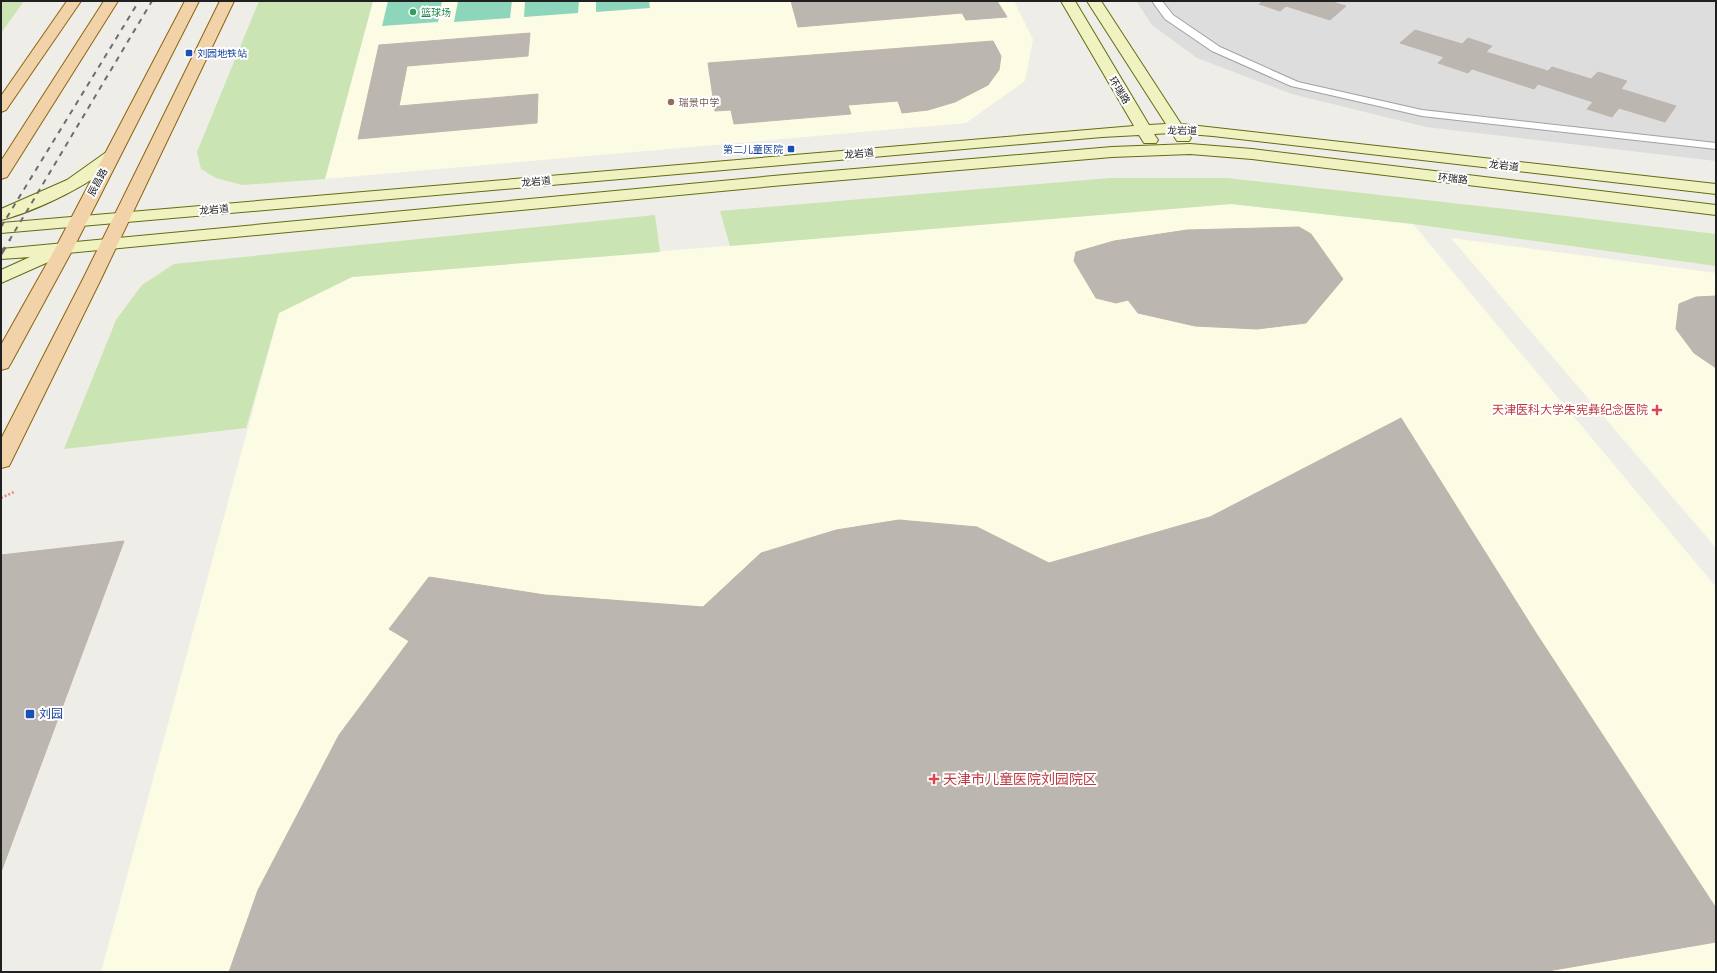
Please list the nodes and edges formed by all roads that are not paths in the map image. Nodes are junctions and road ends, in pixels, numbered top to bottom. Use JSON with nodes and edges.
{"nodes":[{"id":1,"x":74,"y":1,"type":"edge"},
{"id":2,"x":112,"y":1,"type":"edge"},
{"id":3,"x":192,"y":1,"type":"edge"},
{"id":4,"x":227,"y":1,"type":"edge"},
{"id":5,"x":1068,"y":1,"type":"edge"},
{"id":6,"x":1094,"y":1,"type":"edge"},
{"id":7,"x":1157,"y":1,"type":"edge"},
{"id":8,"x":1,"y":107,"type":"edge"},
{"id":9,"x":1177,"y":128,"type":"junction"},
{"id":10,"x":1144,"y":130,"type":"junction"},
{"id":11,"x":1716,"y":146,"type":"edge"},
{"id":12,"x":1190,"y":149,"type":"junction"},
{"id":13,"x":1157,"y":151,"type":"junction"},
{"id":14,"x":111,"y":156,"type":"junction"},
{"id":15,"x":1,"y":174,"type":"edge"},
{"id":16,"x":1716,"y":190,"type":"edge"},
{"id":17,"x":1716,"y":210,"type":"edge"},
{"id":18,"x":1,"y":215,"type":"edge"},
{"id":19,"x":77,"y":221,"type":"junction"},
{"id":20,"x":119,"y":223,"type":"junction"},
{"id":21,"x":1,"y":228,"type":"edge"},
{"id":22,"x":109,"y":244,"type":"junction"},
{"id":23,"x":64,"y":249,"type":"junction"},
{"id":24,"x":1,"y":254,"type":"edge"},
{"id":25,"x":1,"y":277,"type":"edge"},
{"id":26,"x":1,"y":363,"type":"edge"},
{"id":27,"x":1,"y":460,"type":"edge"}],
"edges":[{"from":1,"to":8,"type":"main road"},
{"from":2,"to":15,"type":"main road"},
{"from":3,"to":14,"type":"main road","name":"辰昌路"},
{"from":4,"to":20,"type":"main road"},
{"from":5,"to":10,"type":"main road","name":"环瑞路"},
{"from":6,"to":9,"type":"main road"},
{"from":7,"to":11,"type":"lane"},
{"from":9,"to":10,"type":"main road","name":"龙岩道"},
{"from":9,"to":12,"type":"main road"},
{"from":9,"to":16,"type":"main road","name":"龙岩道"},
{"from":10,"to":13,"type":"main road","name":"环瑞路"},
{"from":10,"to":20,"type":"main road","name":"龙岩道"},
{"from":12,"to":13,"type":"main road","name":"环瑞路"},
{"from":12,"to":17,"type":"main road","name":"环瑞路"},
{"from":13,"to":22,"type":"main road","name":"龙岩道"},
{"from":14,"to":18,"type":"main road"},
{"from":14,"to":19,"type":"main road","name":"辰昌路"},
{"from":19,"to":20,"type":"main road"},
{"from":19,"to":21,"type":"main road"},
{"from":19,"to":23,"type":"main road","name":"辰昌路"},
{"from":20,"to":22,"type":"main road"},
{"from":20,"to":23,"type":"main road"},
{"from":22,"to":23,"type":"main road","name":"龙岩道"},
{"from":22,"to":27,"type":"main road"},
{"from":23,"to":24,"type":"main road","name":"龙岩道"},
{"from":23,"to":25,"type":"main road"},
{"from":23,"to":26,"type":"main road","name":"辰昌路"}]}
